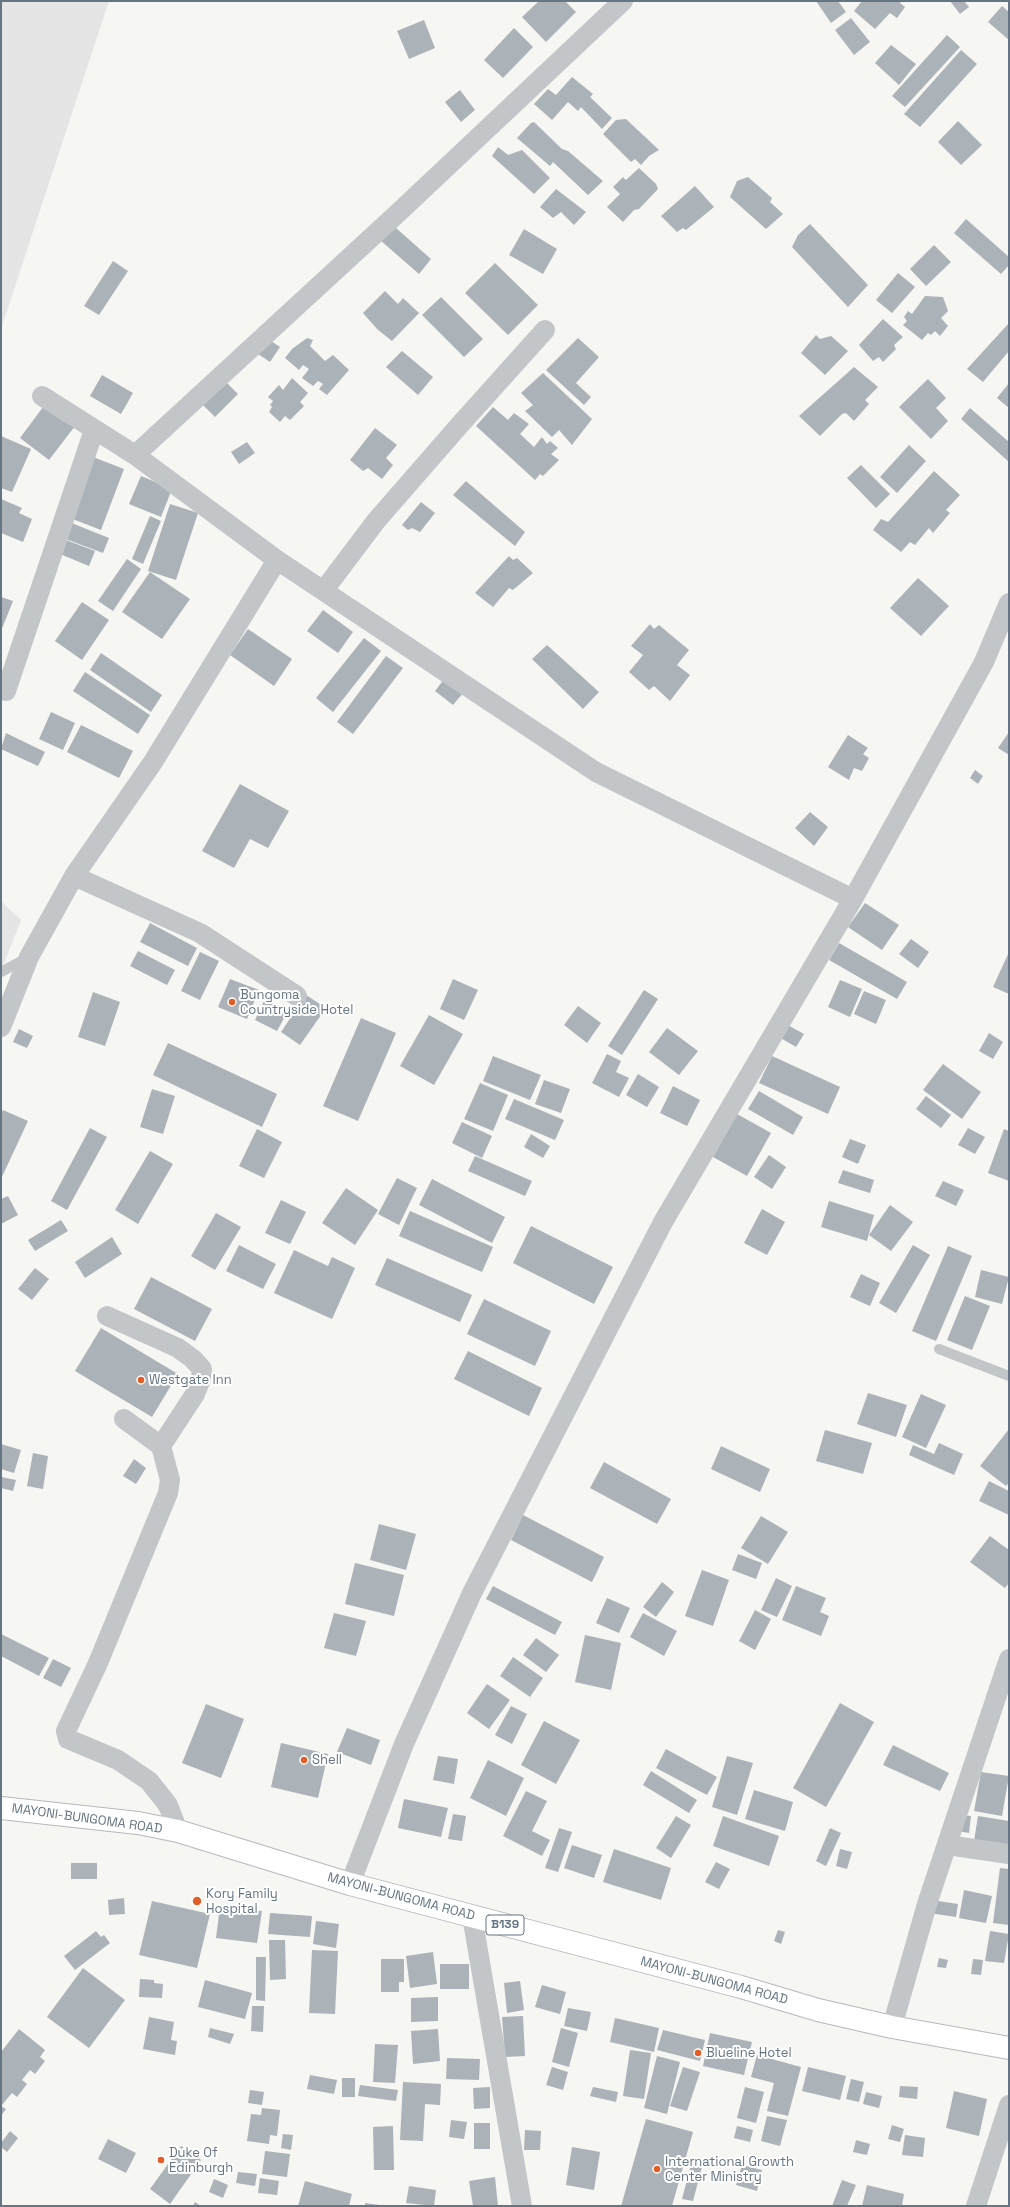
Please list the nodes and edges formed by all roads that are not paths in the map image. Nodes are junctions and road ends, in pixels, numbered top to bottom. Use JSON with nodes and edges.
{"nodes":[{"id":1,"x":623,"y":1,"type":"edge"},
{"id":2,"x":546,"y":330,"type":"dead end"},
{"id":3,"x":42,"y":396,"type":"dead end"},
{"id":4,"x":94,"y":430,"type":"junction"},
{"id":5,"x":135,"y":455,"type":"junction"},
{"id":6,"x":277,"y":560,"type":"junction"},
{"id":7,"x":324,"y":590,"type":"junction"},
{"id":8,"x":1009,"y":602,"type":"edge"},
{"id":9,"x":6,"y":691,"type":"dead end"},
{"id":10,"x":74,"y":876,"type":"junction"},
{"id":11,"x":853,"y":899,"type":"junction"},
{"id":12,"x":29,"y":957,"type":"junction"},
{"id":13,"x":1,"y":972,"type":"edge"},
{"id":14,"x":297,"y":996,"type":"dead end"},
{"id":15,"x":1,"y":1027,"type":"edge"},
{"id":16,"x":107,"y":1316,"type":"dead end"},
{"id":17,"x":939,"y":1349,"type":"dead end"},
{"id":18,"x":1009,"y":1376,"type":"edge"},
{"id":19,"x":124,"y":1419,"type":"dead end"},
{"id":20,"x":161,"y":1446,"type":"junction"},
{"id":21,"x":1009,"y":1659,"type":"edge"},
{"id":22,"x":1,"y":1808,"type":"edge"},
{"id":23,"x":178,"y":1831,"type":"junction"},
{"id":24,"x":947,"y":1845,"type":"junction"},
{"id":25,"x":1009,"y":1854,"type":"edge"},
{"id":26,"x":350,"y":1884,"type":"junction"},
{"id":27,"x":472,"y":1916,"type":"junction"},
{"id":28,"x":892,"y":2027,"type":"junction"},
{"id":29,"x":1009,"y":2048,"type":"edge"},
{"id":30,"x":1009,"y":2105,"type":"edge"},
{"id":31,"x":522,"y":2206,"type":"edge"},
{"id":32,"x":976,"y":2206,"type":"edge"}],
"edges":[{"from":1,"to":5,"type":"street"},
{"from":2,"to":7,"type":"street"},
{"from":3,"to":4,"type":"street"},
{"from":4,"to":5,"type":"street"},
{"from":4,"to":9,"type":"street"},
{"from":5,"to":6,"type":"street"},
{"from":6,"to":7,"type":"street"},
{"from":6,"to":10,"type":"street"},
{"from":7,"to":11,"type":"street"},
{"from":8,"to":11,"type":"street"},
{"from":10,"to":12,"type":"street"},
{"from":10,"to":14,"type":"street"},
{"from":11,"to":26,"type":"street"},
{"from":12,"to":13,"type":"lane"},
{"from":12,"to":15,"type":"street"},
{"from":16,"to":20,"type":"street"},
{"from":17,"to":18,"type":"lane"},
{"from":19,"to":20,"type":"street"},
{"from":20,"to":23,"type":"street"},
{"from":21,"to":24,"type":"street"},
{"from":22,"to":23,"type":"main road","name":"MAYONI-BUNGOMA ROAD","number":"B139"},
{"from":23,"to":26,"type":"main road","name":"MAYONI-BUNGOMA ROAD","number":"B139"},
{"from":24,"to":25,"type":"street"},
{"from":24,"to":28,"type":"street"},
{"from":26,"to":27,"type":"main road","name":"MAYONI-BUNGOMA ROAD","number":"B139"},
{"from":27,"to":28,"type":"main road","name":"MAYONI-BUNGOMA ROAD","number":"B139"},
{"from":27,"to":31,"type":"street"},
{"from":28,"to":29,"type":"main road","name":"MAYONI-BUNGOMA ROAD","number":"B139"},
{"from":30,"to":32,"type":"street"}]}
